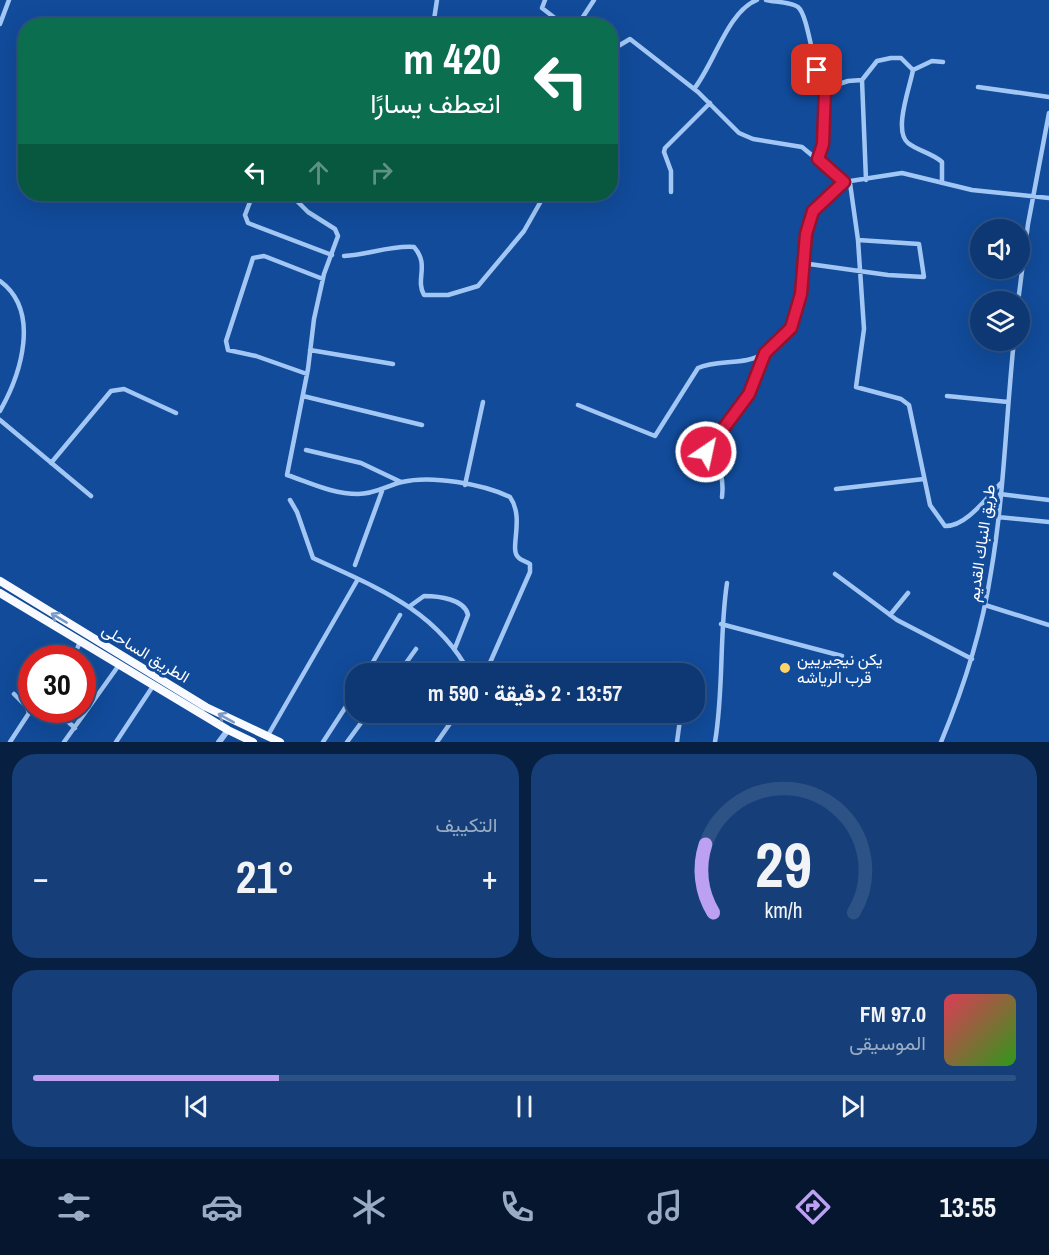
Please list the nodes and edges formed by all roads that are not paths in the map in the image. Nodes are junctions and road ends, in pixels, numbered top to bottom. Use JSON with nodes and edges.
{"nodes":[{"id":1,"x":9,"y":0,"type":"edge"},
{"id":2,"x":437,"y":0,"type":"edge"},
{"id":3,"x":545,"y":0,"type":"edge"},
{"id":4,"x":594,"y":0,"type":"edge"},
{"id":5,"x":757,"y":0,"type":"edge"},
{"id":6,"x":766,"y":0,"type":"edge"},
{"id":7,"x":435,"y":18,"type":"edge"},
{"id":8,"x":553,"y":18,"type":"edge"},
{"id":9,"x":583,"y":18,"type":"edge"},
{"id":10,"x":0,"y":24,"type":"edge"},
{"id":11,"x":618,"y":47,"type":"edge"},
{"id":12,"x":943,"y":62,"type":"dead end"},
{"id":13,"x":913,"y":70,"type":"junction"},
{"id":14,"x":862,"y":80,"type":"junction"},
{"id":15,"x":978,"y":87,"type":"dead end"},
{"id":16,"x":694,"y":89,"type":"junction"},
{"id":17,"x":825,"y":89,"type":"junction"},
{"id":18,"x":1049,"y":97,"type":"edge"},
{"id":19,"x":711,"y":103,"type":"junction"},
{"id":20,"x":1049,"y":113,"type":"edge"},
{"id":21,"x":818,"y":159,"type":"junction"},
{"id":22,"x":866,"y":180,"type":"junction"},
{"id":23,"x":847,"y":182,"type":"junction"},
{"id":24,"x":942,"y":183,"type":"junction"},
{"id":25,"x":671,"y":192,"type":"dead end"},
{"id":26,"x":1034,"y":198,"type":"junction"},
{"id":27,"x":1049,"y":198,"type":"edge"},
{"id":28,"x":250,"y":201,"type":"edge"},
{"id":29,"x":297,"y":201,"type":"edge"},
{"id":30,"x":540,"y":201,"type":"edge"},
{"id":31,"x":858,"y":240,"type":"junction"},
{"id":32,"x":332,"y":255,"type":"junction"},
{"id":33,"x":344,"y":256,"type":"dead end"},
{"id":34,"x":802,"y":263,"type":"junction"},
{"id":35,"x":859,"y":271,"type":"junction"},
{"id":36,"x":323,"y":279,"type":"junction"},
{"id":37,"x":0,"y":281,"type":"edge"},
{"id":38,"x":1020,"y":291,"type":"edge"},
{"id":39,"x":310,"y":350,"type":"junction"},
{"id":40,"x":1013,"y":351,"type":"edge"},
{"id":41,"x":765,"y":353,"type":"junction"},
{"id":42,"x":393,"y":364,"type":"dead end"},
{"id":43,"x":307,"y":374,"type":"junction"},
{"id":44,"x":303,"y":396,"type":"junction"},
{"id":45,"x":946,"y":396,"type":"dead end"},
{"id":46,"x":483,"y":402,"type":"dead end"},
{"id":47,"x":1008,"y":402,"type":"junction"},
{"id":48,"x":578,"y":405,"type":"dead end"},
{"id":49,"x":0,"y":411,"type":"edge"},
{"id":50,"x":176,"y":412,"type":"dead end"},
{"id":51,"x":0,"y":420,"type":"edge"},
{"id":52,"x":422,"y":425,"type":"dead end"},
{"id":53,"x":306,"y":450,"type":"dead end"},
{"id":54,"x":51,"y":463,"type":"junction"},
{"id":55,"x":924,"y":479,"type":"junction"},
{"id":56,"x":401,"y":482,"type":"junction"},
{"id":57,"x":1001,"y":483,"type":"junction"},
{"id":58,"x":465,"y":485,"type":"junction"},
{"id":59,"x":836,"y":489,"type":"dead end"},
{"id":60,"x":382,"y":491,"type":"junction"},
{"id":61,"x":1000,"y":494,"type":"junction"},
{"id":62,"x":91,"y":496,"type":"dead end"},
{"id":63,"x":722,"y":497,"type":"dead end"},
{"id":64,"x":290,"y":500,"type":"dead end"},
{"id":65,"x":1049,"y":500,"type":"edge"},
{"id":66,"x":998,"y":517,"type":"junction"},
{"id":67,"x":1049,"y":522,"type":"edge"},
{"id":68,"x":355,"y":565,"type":"dead end"},
{"id":69,"x":835,"y":574,"type":"dead end"},
{"id":70,"x":358,"y":579,"type":"junction"},
{"id":71,"x":0,"y":581,"type":"edge"},
{"id":72,"x":727,"y":582,"type":"dead end"},
{"id":73,"x":0,"y":592,"type":"edge"},
{"id":74,"x":908,"y":593,"type":"dead end"},
{"id":75,"x":985,"y":605,"type":"junction"},
{"id":76,"x":410,"y":606,"type":"junction"},
{"id":77,"x":400,"y":615,"type":"dead end"},
{"id":78,"x":890,"y":615,"type":"junction"},
{"id":79,"x":721,"y":624,"type":"junction"},
{"id":80,"x":1049,"y":625,"type":"edge"},
{"id":81,"x":80,"y":642,"type":"junction"},
{"id":82,"x":79,"y":645,"type":"edge"},
{"id":83,"x":454,"y":648,"type":"junction"},
{"id":84,"x":416,"y":649,"type":"dead end"},
{"id":85,"x":842,"y":656,"type":"dead end"},
{"id":86,"x":972,"y":659,"type":"junction"},
{"id":87,"x":372,"y":663,"type":"edge"},
{"id":88,"x":406,"y":663,"type":"edge"},
{"id":89,"x":463,"y":663,"type":"edge"},
{"id":90,"x":490,"y":663,"type":"edge"},
{"id":91,"x":119,"y":665,"type":"junction"},
{"id":92,"x":153,"y":686,"type":"junction"},
{"id":93,"x":14,"y":694,"type":"dead end"},
{"id":94,"x":345,"y":708,"type":"edge"},
{"id":95,"x":70,"y":723,"type":"edge"},
{"id":96,"x":361,"y":723,"type":"edge"},
{"id":97,"x":450,"y":723,"type":"edge"},
{"id":98,"x":680,"y":723,"type":"edge"},
{"id":99,"x":75,"y":728,"type":"junction"},
{"id":100,"x":228,"y":730,"type":"junction"},
{"id":101,"x":267,"y":737,"type":"junction"},
{"id":102,"x":10,"y":742,"type":"edge"},
{"id":103,"x":64,"y":742,"type":"edge"},
{"id":104,"x":116,"y":742,"type":"edge"},
{"id":105,"x":219,"y":742,"type":"edge"},
{"id":106,"x":254,"y":742,"type":"edge"},
{"id":107,"x":280,"y":742,"type":"edge"},
{"id":108,"x":323,"y":742,"type":"edge"},
{"id":109,"x":347,"y":742,"type":"edge"},
{"id":110,"x":437,"y":742,"type":"edge"},
{"id":111,"x":677,"y":742,"type":"edge"},
{"id":112,"x":715,"y":742,"type":"edge"},
{"id":113,"x":941,"y":742,"type":"edge"}],
"edges":[{"from":1,"to":10,"type":"street"},
{"from":2,"to":7,"type":"street"},
{"from":3,"to":8,"type":"street"},
{"from":4,"to":9,"type":"street"},
{"from":5,"to":16,"type":"street"},
{"from":6,"to":17,"type":"street"},
{"from":11,"to":16,"type":"street"},
{"from":12,"to":13,"type":"street"},
{"from":13,"to":14,"type":"street"},
{"from":13,"to":24,"type":"street"},
{"from":14,"to":17,"type":"street"},
{"from":14,"to":22,"type":"street"},
{"from":15,"to":18,"type":"street"},
{"from":16,"to":19,"type":"street"},
{"from":17,"to":21,"type":"street"},
{"from":19,"to":21,"type":"street"},
{"from":19,"to":25,"type":"street"},
{"from":20,"to":26,"type":"street"},
{"from":21,"to":23,"type":"street"},
{"from":22,"to":23,"type":"street"},
{"from":22,"to":24,"type":"street"},
{"from":23,"to":31,"type":"street"},
{"from":23,"to":34,"type":"street"},
{"from":24,"to":26,"type":"street"},
{"from":26,"to":27,"type":"street"},
{"from":26,"to":38,"type":"street"},
{"from":28,"to":32,"type":"street"},
{"from":29,"to":32,"type":"street"},
{"from":30,"to":33,"type":"street"},
{"from":31,"to":35,"type":"street"},
{"from":31,"to":35,"type":"street"},
{"from":32,"to":36,"type":"street"},
{"from":34,"to":35,"type":"street"},
{"from":34,"to":41,"type":"street"},
{"from":35,"to":55,"type":"street"},
{"from":36,"to":39,"type":"street"},
{"from":36,"to":43,"type":"street"},
{"from":37,"to":49,"type":"street"},
{"from":39,"to":42,"type":"street"},
{"from":39,"to":43,"type":"street"},
{"from":40,"to":47,"type":"street","name":"طريق النباك القديم"},
{"from":41,"to":48,"type":"street"},
{"from":41,"to":63,"type":"street"},
{"from":43,"to":44,"type":"street"},
{"from":44,"to":52,"type":"street"},
{"from":44,"to":60,"type":"street"},
{"from":45,"to":47,"type":"street"},
{"from":46,"to":58,"type":"street"},
{"from":47,"to":57,"type":"street","name":"طريق النباك القديم"},
{"from":50,"to":54,"type":"street"},
{"from":51,"to":54,"type":"street"},
{"from":53,"to":56,"type":"street"},
{"from":54,"to":62,"type":"street"},
{"from":55,"to":57,"type":"street"},
{"from":55,"to":59,"type":"street"},
{"from":56,"to":58,"type":"street"},
{"from":56,"to":60,"type":"street"},
{"from":57,"to":61,"type":"street","name":"طريق النباك القديم"},
{"from":58,"to":90,"type":"street"},
{"from":60,"to":68,"type":"street"},
{"from":61,"to":65,"type":"street"},
{"from":61,"to":66,"type":"street","name":"طريق النباك القديم"},
{"from":64,"to":70,"type":"street"},
{"from":66,"to":67,"type":"street"},
{"from":66,"to":75,"type":"street","name":"طريق النباك القديم"},
{"from":69,"to":78,"type":"street"},
{"from":70,"to":76,"type":"street"},
{"from":70,"to":101,"type":"street"},
{"from":101,"to":71,"type":"highway","name":"الطريق الساحلى","one_way":true},
{"from":72,"to":79,"type":"street"},
{"from":73,"to":81,"type":"highway","name":"الطريق الساحلى"},
{"from":74,"to":78,"type":"street"},
{"from":75,"to":80,"type":"street"},
{"from":75,"to":86,"type":"street","name":"طريق النباك القديم"},
{"from":76,"to":83,"type":"street"},
{"from":76,"to":83,"type":"street"},
{"from":77,"to":87,"type":"street"},
{"from":78,"to":86,"type":"street"},
{"from":79,"to":85,"type":"street"},
{"from":79,"to":112,"type":"street"},
{"from":81,"to":82,"type":"street"},
{"from":81,"to":91,"type":"highway","name":"الطريق الساحلى"},
{"from":83,"to":89,"type":"street"},
{"from":84,"to":88,"type":"street"},
{"from":86,"to":113,"type":"street","name":"طريق النباك القديم"},
{"from":91,"to":92,"type":"highway","name":"الطريق الساحلى"},
{"from":91,"to":99,"type":"street"},
{"from":92,"to":100,"type":"highway","name":"الطريق الساحلى"},
{"from":92,"to":104,"type":"street"},
{"from":93,"to":102,"type":"street"},
{"from":94,"to":108,"type":"street"},
{"from":95,"to":99,"type":"street"},
{"from":96,"to":109,"type":"street"},
{"from":97,"to":110,"type":"street"},
{"from":98,"to":111,"type":"street"},
{"from":99,"to":103,"type":"street"},
{"from":100,"to":105,"type":"street"},
{"from":100,"to":106,"type":"highway","name":"الطريق الساحلى"},
{"from":101,"to":107,"type":"highway","name":"الطريق الساحلى"}]}
